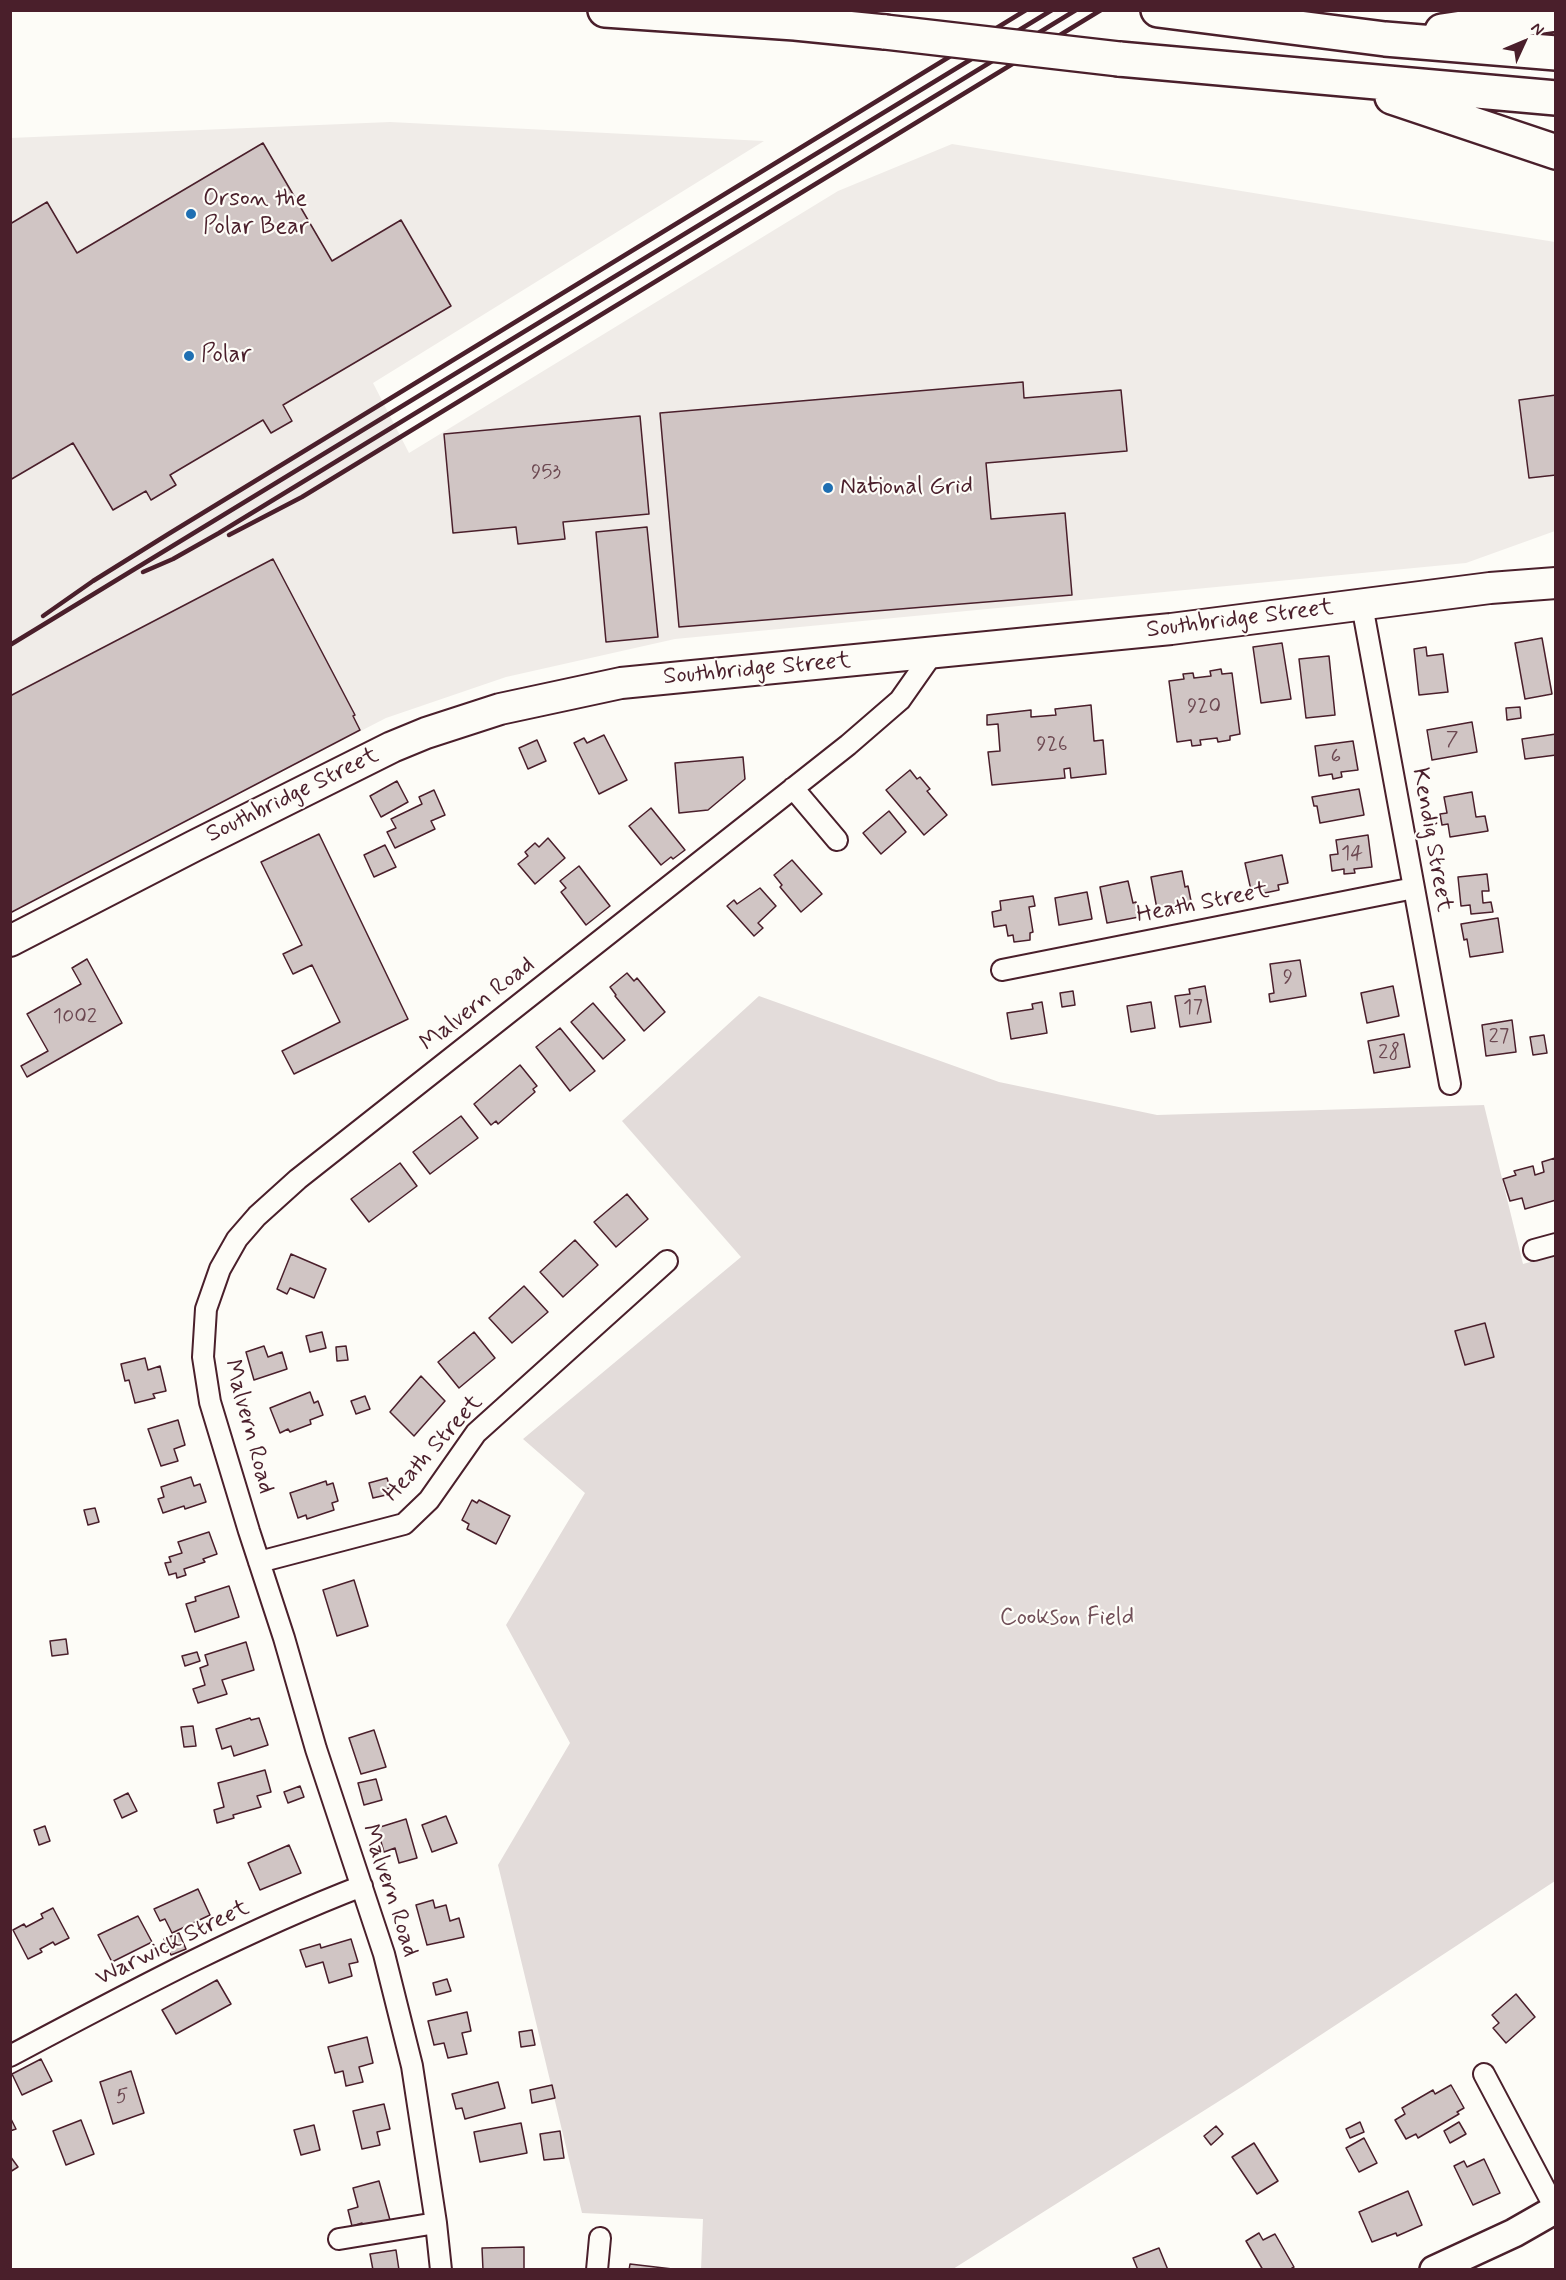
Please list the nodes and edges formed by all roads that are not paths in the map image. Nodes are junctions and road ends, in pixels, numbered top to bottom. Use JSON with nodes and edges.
{"nodes":[{"id":1,"x":605,"y":10,"type":"edge"},
{"id":2,"x":1158,"y":10,"type":"edge"},
{"id":3,"x":1556,"y":14,"type":"edge"},
{"id":4,"x":1385,"y":39,"type":"junction"},
{"id":5,"x":1556,"y":53,"type":"edge"},
{"id":6,"x":1342,"y":80,"type":"junction"},
{"id":7,"x":1556,"y":98,"type":"edge"},
{"id":8,"x":1556,"y":152,"type":"edge"},
{"id":9,"x":1556,"y":563,"type":"edge"},
{"id":10,"x":1556,"y":583,"type":"edge"},
{"id":11,"x":1490,"y":588,"type":"junction"},
{"id":12,"x":1362,"y":605,"type":"junction"},
{"id":13,"x":933,"y":653,"type":"junction"},
{"id":14,"x":793,"y":788,"type":"junction"},
{"id":15,"x":837,"y":840,"type":"dead end"},
{"id":16,"x":1414,"y":888,"type":"junction"},
{"id":17,"x":10,"y":941,"type":"edge"},
{"id":18,"x":1002,"y":970,"type":"dead end"},
{"id":19,"x":1450,"y":1084,"type":"dead end"},
{"id":20,"x":1556,"y":1244,"type":"edge"},
{"id":21,"x":1533,"y":1250,"type":"dead end"},
{"id":22,"x":667,"y":1261,"type":"dead end"},
{"id":23,"x":259,"y":1562,"type":"junction"},
{"id":24,"x":362,"y":1886,"type":"junction"},
{"id":25,"x":10,"y":2056,"type":"edge"},
{"id":26,"x":1484,"y":2074,"type":"dead end"},
{"id":27,"x":1555,"y":2209,"type":"edge"},
{"id":28,"x":436,"y":2223,"type":"junction"},
{"id":29,"x":600,"y":2238,"type":"dead end"},
{"id":30,"x":339,"y":2239,"type":"dead end"},
{"id":31,"x":441,"y":2270,"type":"edge"},
{"id":32,"x":597,"y":2270,"type":"edge"},
{"id":33,"x":1434,"y":2270,"type":"edge"}],
"edges":[{"from":1,"to":6,"type":"highway","bridge":true},
{"from":2,"to":4,"type":"highway"},
{"from":3,"to":4,"type":"highway"},
{"from":4,"to":5,"type":"highway"},
{"from":6,"to":7,"type":"highway"},
{"from":6,"to":8,"type":"highway"},
{"from":9,"to":11,"type":"main road"},
{"from":10,"to":11,"type":"main road","name":"Southbridge Street"},
{"from":11,"to":12,"type":"main road","name":"Southbridge Street"},
{"from":12,"to":13,"type":"main road","name":"Southbridge Street"},
{"from":12,"to":16,"type":"street","name":"Kendig Street"},
{"from":13,"to":14,"type":"street","name":"Malvern Road"},
{"from":13,"to":17,"type":"main road","name":"Southbridge Street"},
{"from":14,"to":15,"type":"street"},
{"from":14,"to":23,"type":"street","name":"Malvern Road"},
{"from":16,"to":18,"type":"street","name":"Heath Street"},
{"from":16,"to":19,"type":"street","name":"Kendig Street"},
{"from":20,"to":21,"type":"street"},
{"from":22,"to":23,"type":"street","name":"Heath Street"},
{"from":23,"to":24,"type":"street","name":"Malvern Road"},
{"from":24,"to":25,"type":"street","name":"Warwick Street"},
{"from":24,"to":28,"type":"street","name":"Malvern Road"},
{"from":26,"to":27,"type":"street"},
{"from":27,"to":33,"type":"street"},
{"from":28,"to":30,"type":"street"},
{"from":28,"to":31,"type":"street","name":"Malvern Road"},
{"from":29,"to":32,"type":"street"}]}
